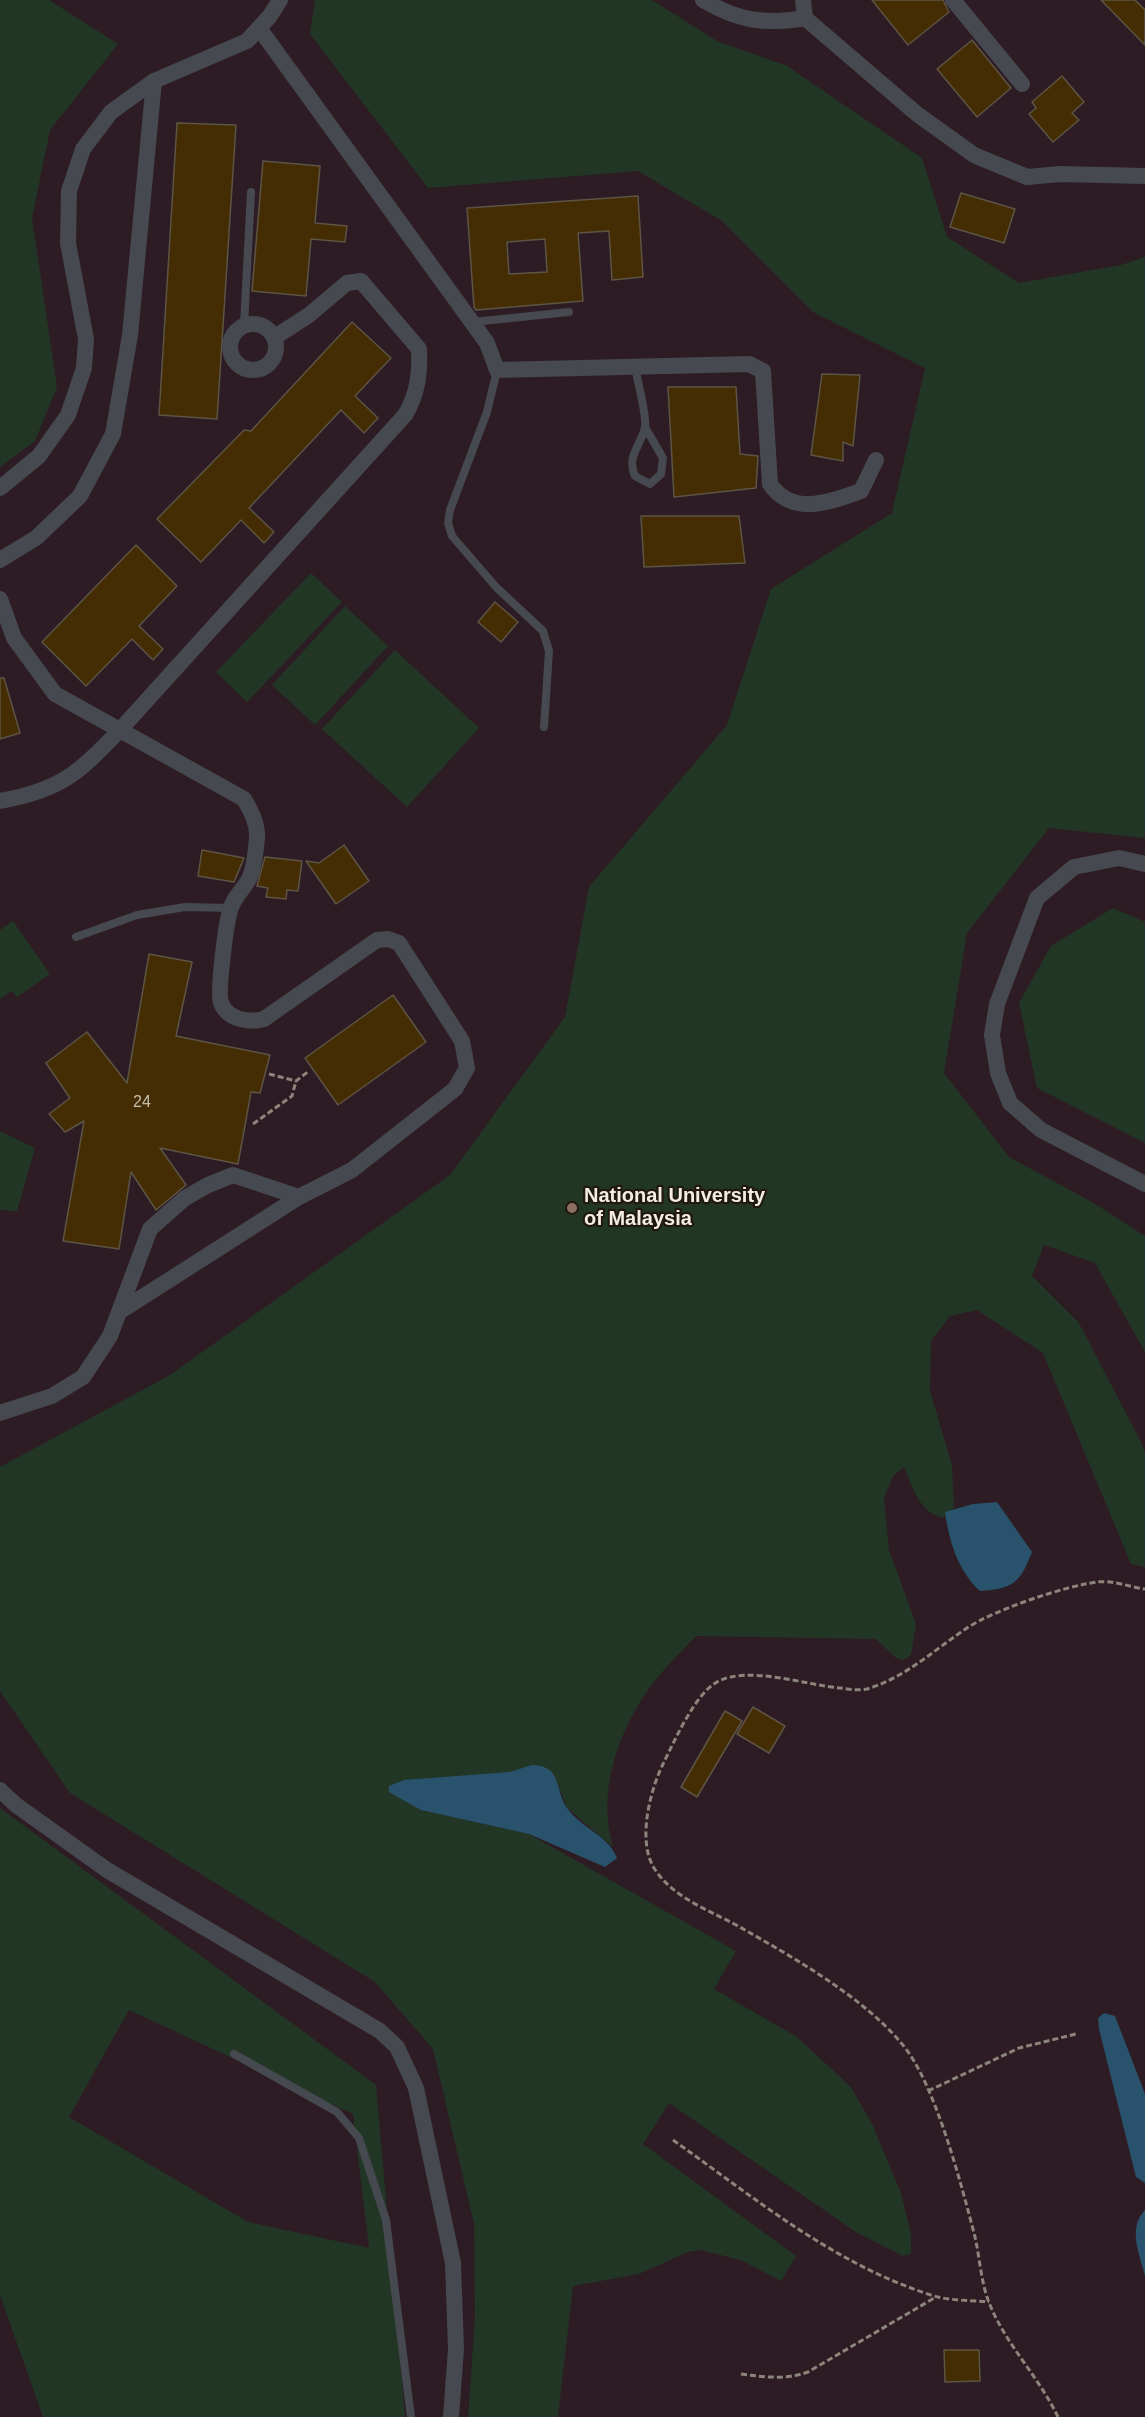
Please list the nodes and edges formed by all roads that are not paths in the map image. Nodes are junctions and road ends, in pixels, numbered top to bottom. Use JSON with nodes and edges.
{"nodes":[{"id":1,"x":280,"y":0,"type":"edge"},
{"id":2,"x":703,"y":0,"type":"edge"},
{"id":3,"x":803,"y":0,"type":"edge"},
{"id":4,"x":953,"y":0,"type":"edge"},
{"id":5,"x":805,"y":18,"type":"junction"},
{"id":6,"x":259,"y":28,"type":"junction"},
{"id":7,"x":154,"y":81,"type":"junction"},
{"id":8,"x":1022,"y":84,"type":"dead end"},
{"id":9,"x":1145,"y":176,"type":"edge"},
{"id":10,"x":251,"y":192,"type":"dead end"},
{"id":11,"x":569,"y":312,"type":"dead end"},
{"id":12,"x":473,"y":322,"type":"junction"},
{"id":13,"x":244,"y":325,"type":"junction"},
{"id":14,"x":275,"y":337,"type":"junction"},
{"id":15,"x":635,"y":366,"type":"junction"},
{"id":16,"x":497,"y":370,"type":"junction"},
{"id":17,"x":645,"y":426,"type":"junction"},
{"id":18,"x":876,"y":460,"type":"dead end"},
{"id":19,"x":0,"y":488,"type":"edge"},
{"id":20,"x":0,"y":560,"type":"edge"},
{"id":21,"x":0,"y":599,"type":"edge"},
{"id":22,"x":544,"y":727,"type":"dead end"},
{"id":23,"x":119,"y":731,"type":"junction"},
{"id":24,"x":0,"y":801,"type":"edge"},
{"id":25,"x":1145,"y":864,"type":"edge"},
{"id":26,"x":230,"y":908,"type":"junction"},
{"id":27,"x":76,"y":937,"type":"dead end"},
{"id":28,"x":1145,"y":1184,"type":"edge"},
{"id":29,"x":299,"y":1197,"type":"junction"},
{"id":30,"x":119,"y":1312,"type":"junction"},
{"id":31,"x":0,"y":1413,"type":"edge"},
{"id":32,"x":0,"y":1790,"type":"edge"},
{"id":33,"x":234,"y":2054,"type":"dead end"},
{"id":34,"x":411,"y":2417,"type":"edge"},
{"id":35,"x":451,"y":2417,"type":"edge"}],
"edges":[{"from":1,"to":6,"type":"street"},
{"from":2,"to":5,"type":"street"},
{"from":3,"to":5,"type":"street"},
{"from":4,"to":8,"type":"street"},
{"from":5,"to":9,"type":"street"},
{"from":6,"to":7,"type":"street"},
{"from":6,"to":12,"type":"street"},
{"from":7,"to":19,"type":"street"},
{"from":7,"to":20,"type":"street"},
{"from":10,"to":13,"type":"lane"},
{"from":11,"to":12,"type":"lane"},
{"from":12,"to":16,"type":"street"},
{"from":13,"to":14,"type":"street"},
{"from":13,"to":14,"type":"street"},
{"from":14,"to":23,"type":"street"},
{"from":15,"to":16,"type":"street"},
{"from":15,"to":17,"type":"lane"},
{"from":15,"to":18,"type":"street"},
{"from":16,"to":22,"type":"lane"},
{"from":17,"to":17,"type":"lane"},
{"from":21,"to":23,"type":"street"},
{"from":23,"to":24,"type":"street"},
{"from":23,"to":26,"type":"street"},
{"from":25,"to":28,"type":"street"},
{"from":26,"to":27,"type":"lane"},
{"from":26,"to":29,"type":"street"},
{"from":29,"to":30,"type":"street"},
{"from":29,"to":30,"type":"street"},
{"from":30,"to":31,"type":"street"},
{"from":32,"to":35,"type":"street"},
{"from":33,"to":34,"type":"lane"}]}
